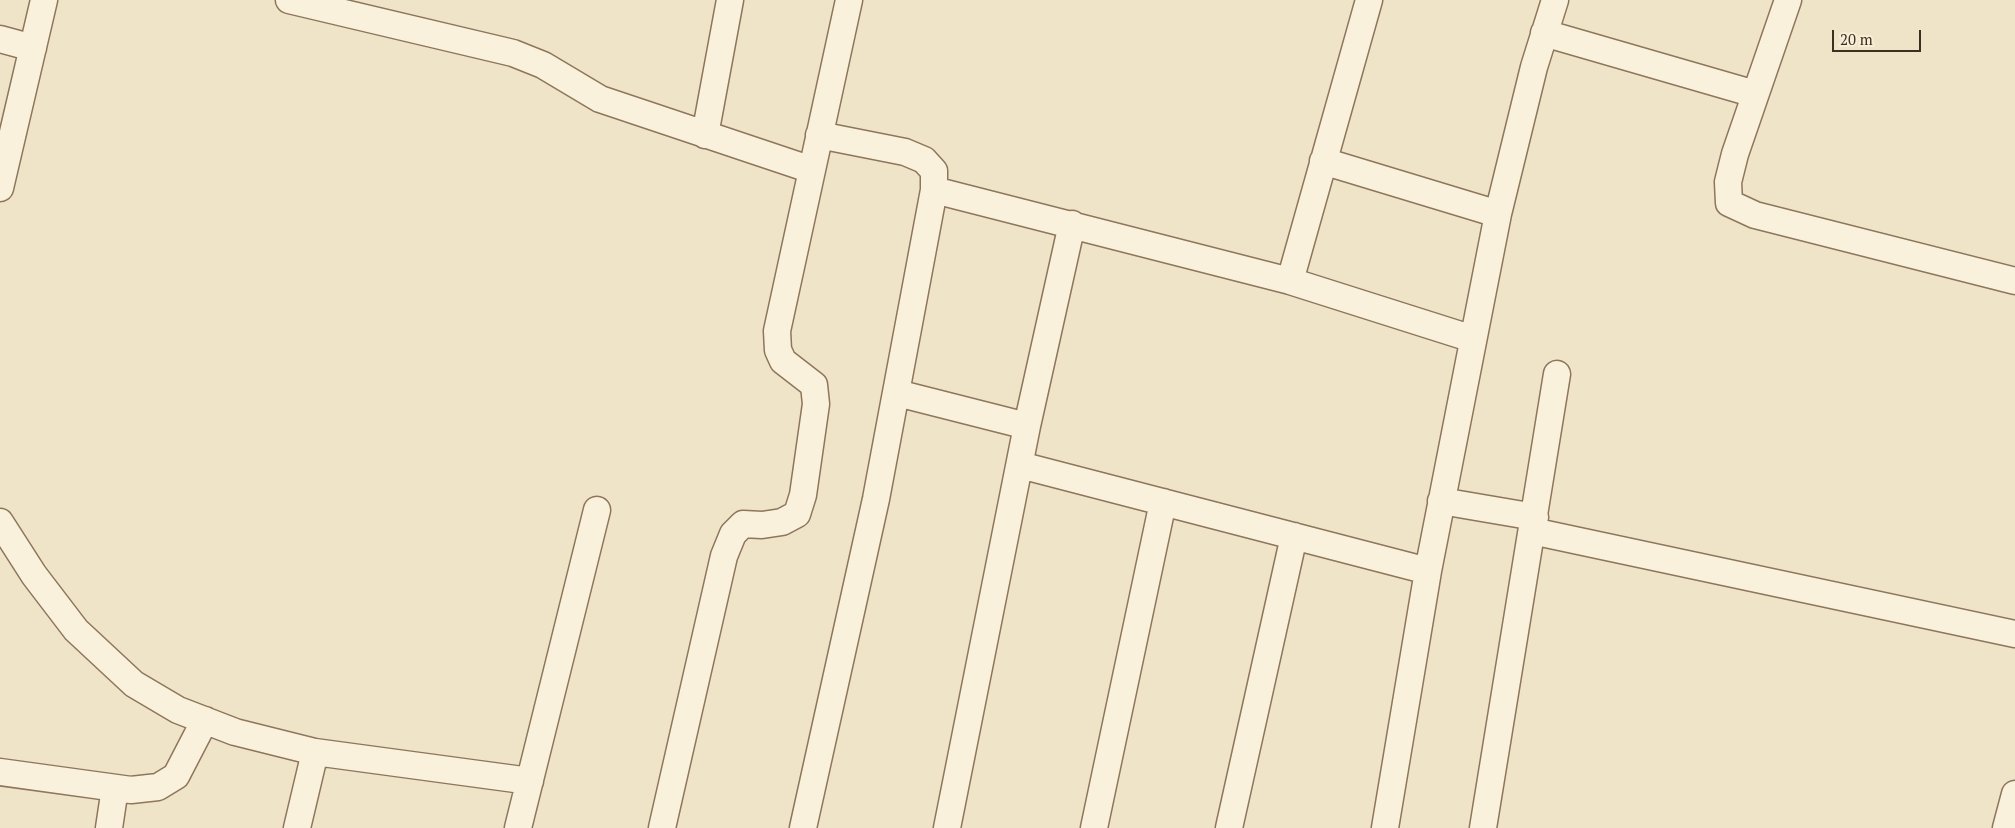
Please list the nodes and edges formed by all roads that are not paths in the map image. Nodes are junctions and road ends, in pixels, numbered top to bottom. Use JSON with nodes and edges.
{"nodes":[{"id":1,"x":44,"y":0,"type":"edge"},
{"id":2,"x":289,"y":0,"type":"edge"},
{"id":3,"x":730,"y":0,"type":"edge"},
{"id":4,"x":849,"y":0,"type":"edge"},
{"id":5,"x":1369,"y":0,"type":"edge"},
{"id":6,"x":1555,"y":0,"type":"edge"},
{"id":7,"x":1788,"y":0,"type":"edge"},
{"id":8,"x":324,"y":4,"type":"edge"},
{"id":9,"x":1544,"y":33,"type":"junction"},
{"id":10,"x":0,"y":40,"type":"edge"},
{"id":11,"x":33,"y":48,"type":"junction"},
{"id":12,"x":1756,"y":94,"type":"junction"},
{"id":13,"x":705,"y":135,"type":"junction"},
{"id":14,"x":819,"y":135,"type":"junction"},
{"id":15,"x":1323,"y":161,"type":"junction"},
{"id":16,"x":812,"y":170,"type":"junction"},
{"id":17,"x":0,"y":188,"type":"edge"},
{"id":18,"x":934,"y":190,"type":"junction"},
{"id":19,"x":1498,"y":214,"type":"junction"},
{"id":20,"x":1072,"y":224,"type":"junction"},
{"id":21,"x":1290,"y":281,"type":"junction"},
{"id":22,"x":2015,"y":281,"type":"edge"},
{"id":23,"x":1473,"y":339,"type":"junction"},
{"id":24,"x":1557,"y":374,"type":"dead end"},
{"id":25,"x":897,"y":393,"type":"junction"},
{"id":26,"x":1027,"y":426,"type":"junction"},
{"id":27,"x":1020,"y":465,"type":"junction"},
{"id":28,"x":1441,"y":501,"type":"junction"},
{"id":29,"x":1163,"y":502,"type":"junction"},
{"id":30,"x":597,"y":510,"type":"dead end"},
{"id":31,"x":0,"y":522,"type":"edge"},
{"id":32,"x":1533,"y":524,"type":"junction"},
{"id":33,"x":1294,"y":536,"type":"junction"},
{"id":34,"x":1428,"y":571,"type":"junction"},
{"id":35,"x":2015,"y":634,"type":"edge"},
{"id":36,"x":205,"y":720,"type":"junction"},
{"id":37,"x":315,"y":752,"type":"junction"},
{"id":38,"x":0,"y":772,"type":"edge"},
{"id":39,"x":530,"y":781,"type":"junction"},
{"id":40,"x":115,"y":788,"type":"junction"},
{"id":41,"x":2015,"y":794,"type":"edge"},
{"id":42,"x":109,"y":828,"type":"edge"},
{"id":43,"x":297,"y":828,"type":"edge"},
{"id":44,"x":518,"y":828,"type":"edge"},
{"id":45,"x":662,"y":828,"type":"edge"},
{"id":46,"x":804,"y":828,"type":"edge"},
{"id":47,"x":947,"y":828,"type":"edge"},
{"id":48,"x":1094,"y":828,"type":"edge"},
{"id":49,"x":1229,"y":828,"type":"edge"},
{"id":50,"x":1385,"y":828,"type":"edge"},
{"id":51,"x":1483,"y":828,"type":"edge"},
{"id":52,"x":2006,"y":828,"type":"edge"}],
"edges":[{"from":1,"to":11,"type":"street"},
{"from":2,"to":8,"type":"street"},
{"from":3,"to":13,"type":"street"},
{"from":4,"to":14,"type":"street"},
{"from":5,"to":15,"type":"street"},
{"from":6,"to":9,"type":"street"},
{"from":7,"to":12,"type":"street"},
{"from":8,"to":13,"type":"street"},
{"from":9,"to":12,"type":"street"},
{"from":9,"to":19,"type":"street"},
{"from":10,"to":11,"type":"street"},
{"from":11,"to":17,"type":"street"},
{"from":12,"to":22,"type":"street"},
{"from":13,"to":16,"type":"street"},
{"from":14,"to":16,"type":"street"},
{"from":14,"to":18,"type":"street"},
{"from":15,"to":19,"type":"street"},
{"from":15,"to":21,"type":"street"},
{"from":16,"to":45,"type":"street"},
{"from":18,"to":20,"type":"street"},
{"from":18,"to":25,"type":"street"},
{"from":19,"to":23,"type":"street"},
{"from":20,"to":21,"type":"street"},
{"from":20,"to":26,"type":"street"},
{"from":21,"to":23,"type":"street"},
{"from":23,"to":28,"type":"street"},
{"from":24,"to":32,"type":"street"},
{"from":25,"to":26,"type":"street"},
{"from":25,"to":46,"type":"street"},
{"from":26,"to":27,"type":"street"},
{"from":27,"to":29,"type":"street"},
{"from":27,"to":47,"type":"street"},
{"from":28,"to":32,"type":"street"},
{"from":28,"to":34,"type":"street"},
{"from":29,"to":33,"type":"street"},
{"from":29,"to":48,"type":"street"},
{"from":30,"to":39,"type":"street"},
{"from":31,"to":36,"type":"street"},
{"from":32,"to":35,"type":"street"},
{"from":32,"to":51,"type":"street"},
{"from":33,"to":34,"type":"street"},
{"from":33,"to":49,"type":"street"},
{"from":34,"to":50,"type":"street"},
{"from":36,"to":37,"type":"street"},
{"from":36,"to":40,"type":"street"},
{"from":37,"to":39,"type":"street"},
{"from":37,"to":43,"type":"street"},
{"from":38,"to":40,"type":"street"},
{"from":39,"to":44,"type":"street"},
{"from":40,"to":42,"type":"street"},
{"from":41,"to":52,"type":"street"}]}
